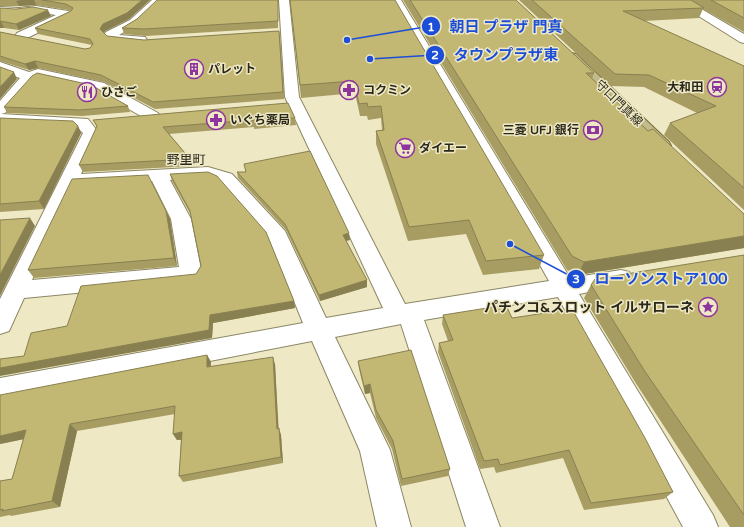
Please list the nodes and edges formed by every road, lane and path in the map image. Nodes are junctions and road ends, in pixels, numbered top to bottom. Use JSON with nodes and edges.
{"nodes":[{"id":1,"x":158,"y":0,"type":"edge"},
{"id":2,"x":284,"y":0,"type":"edge"},
{"id":3,"x":396,"y":0,"type":"edge"},
{"id":4,"x":678,"y":0,"type":"edge"},
{"id":5,"x":0,"y":10,"type":"edge"},
{"id":6,"x":19,"y":11,"type":"junction"},
{"id":7,"x":0,"y":19,"type":"edge"},
{"id":8,"x":287,"y":32,"type":"junction"},
{"id":9,"x":271,"y":33,"type":"edge"},
{"id":10,"x":114,"y":38,"type":"junction"},
{"id":11,"x":744,"y":38,"type":"edge"},
{"id":12,"x":154,"y":40,"type":"edge"},
{"id":13,"x":43,"y":41,"type":"edge"},
{"id":14,"x":101,"y":44,"type":"edge"},
{"id":15,"x":564,"y":51,"type":"edge"},
{"id":16,"x":60,"y":63,"type":"edge"},
{"id":17,"x":0,"y":66,"type":"edge"},
{"id":18,"x":34,"y":75,"type":"junction"},
{"id":19,"x":0,"y":110,"type":"edge"},
{"id":20,"x":168,"y":115,"type":"edge"},
{"id":21,"x":152,"y":116,"type":"junction"},
{"id":22,"x":129,"y":118,"type":"edge"},
{"id":23,"x":0,"y":119,"type":"edge"},
{"id":24,"x":673,"y":156,"type":"edge"},
{"id":25,"x":158,"y":175,"type":"junction"},
{"id":26,"x":68,"y":180,"type":"junction"},
{"id":27,"x":50,"y":216,"type":"junction"},
{"id":28,"x":29,"y":218,"type":"edge"},
{"id":29,"x":642,"y":274,"type":"edge"},
{"id":30,"x":12,"y":287,"type":"edge"},
{"id":31,"x":564,"y":288,"type":"junction"},
{"id":32,"x":404,"y":315,"type":"junction"},
{"id":33,"x":0,"y":324,"type":"edge"},
{"id":34,"x":319,"y":330,"type":"junction"},
{"id":35,"x":0,"y":390,"type":"edge"},
{"id":36,"x":394,"y":527,"type":"edge"},
{"id":37,"x":483,"y":527,"type":"edge"},
{"id":38,"x":701,"y":527,"type":"edge"}],
"edges":[{"from":1,"to":10,"type":"street"},
{"from":2,"to":8,"type":"street"},
{"from":3,"to":31,"type":"street"},
{"from":4,"to":11,"type":"street"},
{"from":5,"to":6,"type":"street"},
{"from":6,"to":7,"type":"street"},
{"from":6,"to":13,"type":"street"},
{"from":8,"to":9,"type":"street"},
{"from":8,"to":32,"type":"street"},
{"from":10,"to":12,"type":"street"},
{"from":10,"to":14,"type":"street"},
{"from":15,"to":24,"type":"main road","name":"守口門真線"},
{"from":16,"to":18,"type":"street"},
{"from":17,"to":18,"type":"street"},
{"from":18,"to":19,"type":"street"},
{"from":18,"to":21,"type":"street"},
{"from":20,"to":21,"type":"street"},
{"from":21,"to":22,"type":"street"},
{"from":23,"to":26,"type":"street"},
{"from":25,"to":26,"type":"street"},
{"from":25,"to":30,"type":"street"},
{"from":25,"to":34,"type":"street"},
{"from":26,"to":27,"type":"street"},
{"from":27,"to":28,"type":"street"},
{"from":27,"to":30,"type":"street"},
{"from":29,"to":31,"type":"street"},
{"from":30,"to":33,"type":"street"},
{"from":31,"to":32,"type":"street"},
{"from":31,"to":38,"type":"street"},
{"from":32,"to":34,"type":"street"},
{"from":32,"to":37,"type":"street"},
{"from":34,"to":35,"type":"street"},
{"from":34,"to":36,"type":"street"}]}
